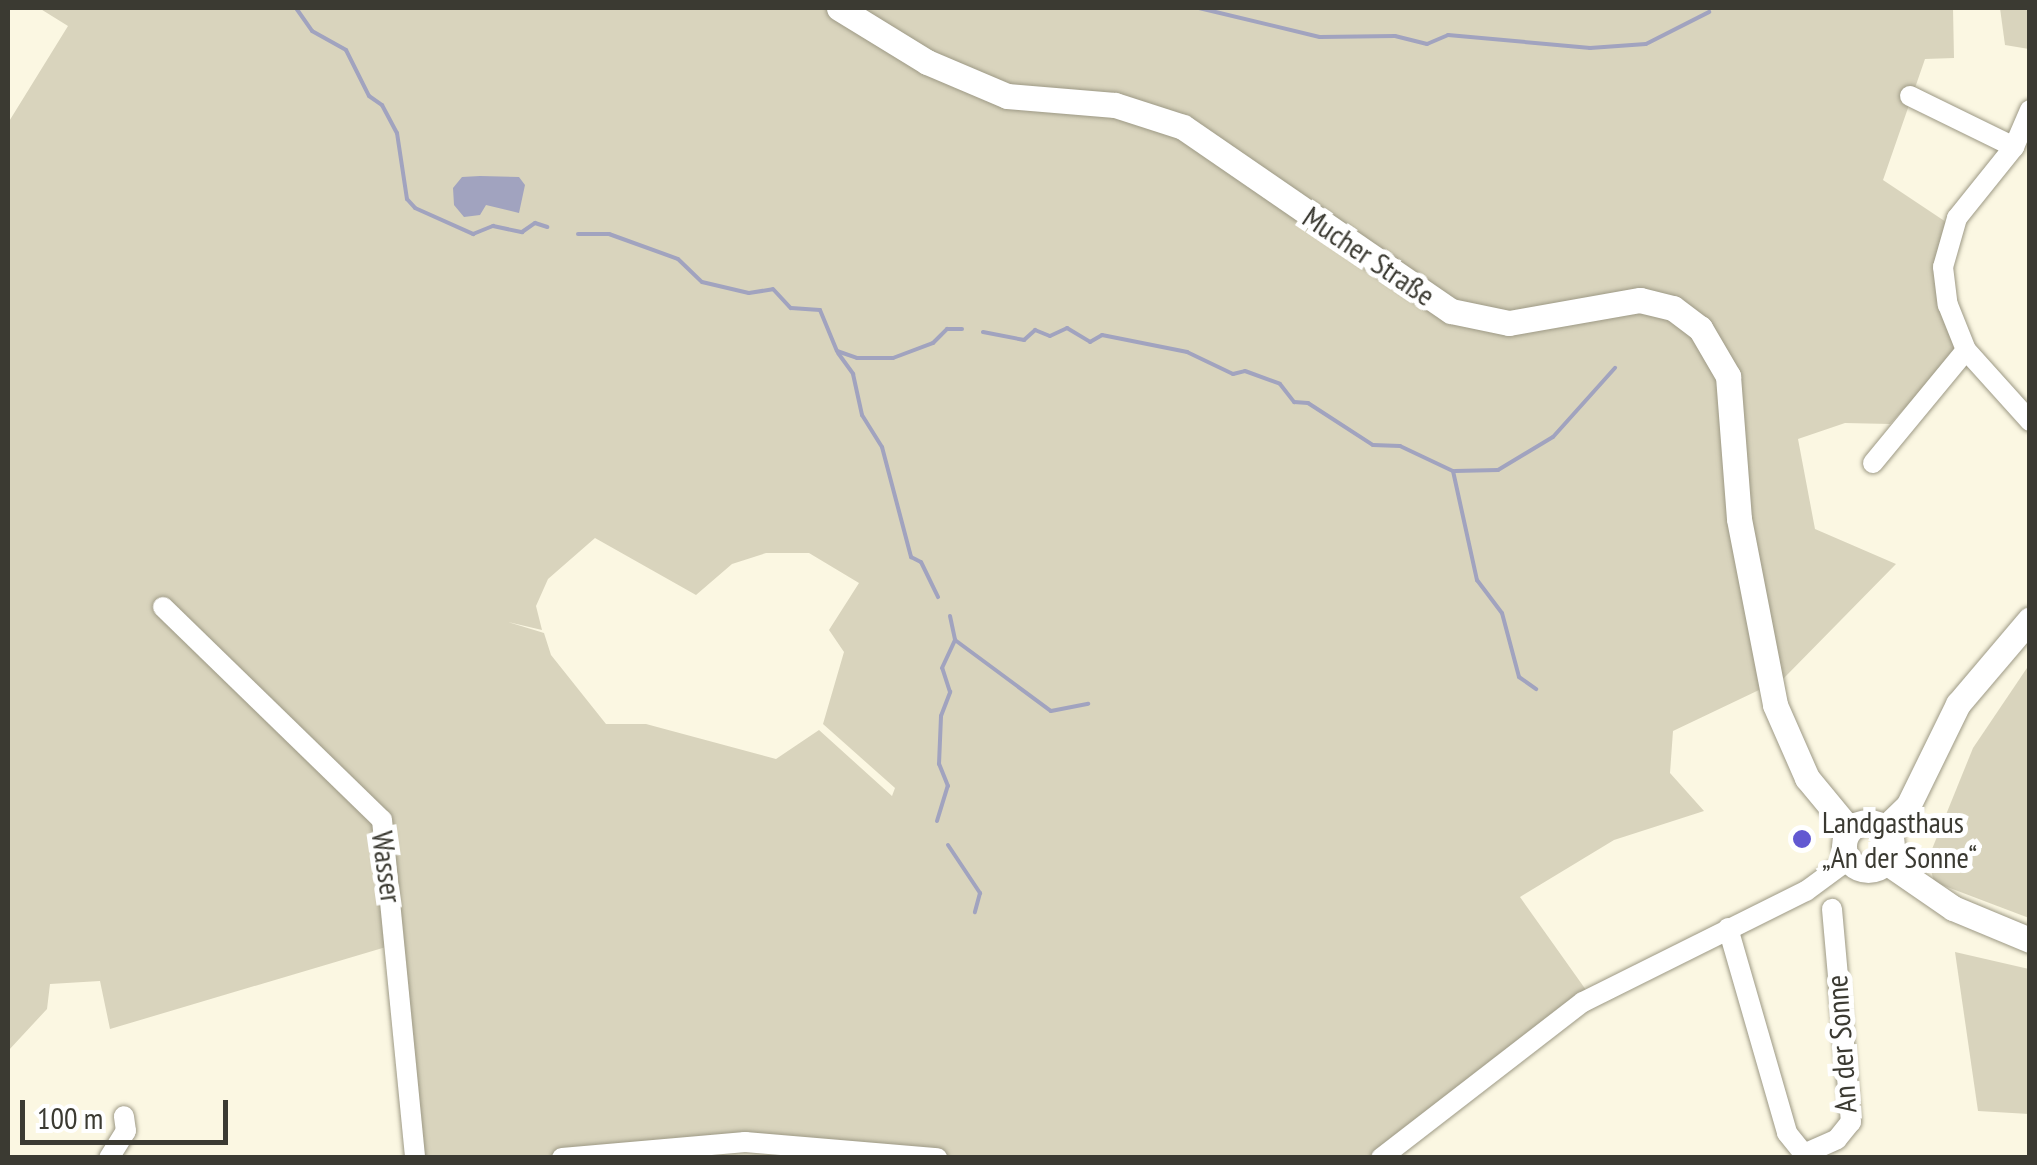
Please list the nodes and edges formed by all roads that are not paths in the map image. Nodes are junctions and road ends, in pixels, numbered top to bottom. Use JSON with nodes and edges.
{"nodes":[{"id":1,"x":839,"y":8,"type":"edge"},
{"id":2,"x":1910,"y":96,"type":"dead end"},
{"id":3,"x":2030,"y":110,"type":"edge"},
{"id":4,"x":2014,"y":146,"type":"junction"},
{"id":5,"x":1966,"y":350,"type":"junction"},
{"id":6,"x":2030,"y":421,"type":"edge"},
{"id":7,"x":1874,"y":463,"type":"dead end"},
{"id":8,"x":164,"y":607,"type":"dead end"},
{"id":9,"x":2030,"y":619,"type":"edge"},
{"id":10,"x":1885,"y":828,"type":"junction"},
{"id":11,"x":1850,"y":830,"type":"junction"},
{"id":12,"x":1848,"y":860,"type":"junction"},
{"id":13,"x":1886,"y":862,"type":"junction"},
{"id":14,"x":1832,"y":910,"type":"dead end"},
{"id":15,"x":1728,"y":928,"type":"junction"},
{"id":16,"x":2030,"y":940,"type":"edge"},
{"id":17,"x":124,"y":1116,"type":"dead end"},
{"id":18,"x":1390,"y":1156,"type":"edge"},
{"id":19,"x":109,"y":1158,"type":"edge"},
{"id":20,"x":415,"y":1158,"type":"edge"},
{"id":21,"x":562,"y":1158,"type":"edge"},
{"id":22,"x":937,"y":1158,"type":"edge"}],
"edges":[{"from":1,"to":11,"type":"main road","name":"Mucher Straße"},
{"from":2,"to":4,"type":"street"},
{"from":3,"to":4,"type":"street"},
{"from":4,"to":5,"type":"street"},
{"from":5,"to":6,"type":"street"},
{"from":5,"to":7,"type":"street"},
{"from":8,"to":20,"type":"street","name":"Wasser"},
{"from":9,"to":10,"type":"main road"},
{"from":10,"to":11,"type":"main road"},
{"from":10,"to":13,"type":"main road"},
{"from":11,"to":12,"type":"main road"},
{"from":12,"to":13,"type":"main road"},
{"from":12,"to":15,"type":"street"},
{"from":13,"to":16,"type":"main road"},
{"from":14,"to":15,"type":"street","name":"An der Sonne"},
{"from":15,"to":18,"type":"street"},
{"from":17,"to":19,"type":"street"},
{"from":21,"to":22,"type":"street"}]}
